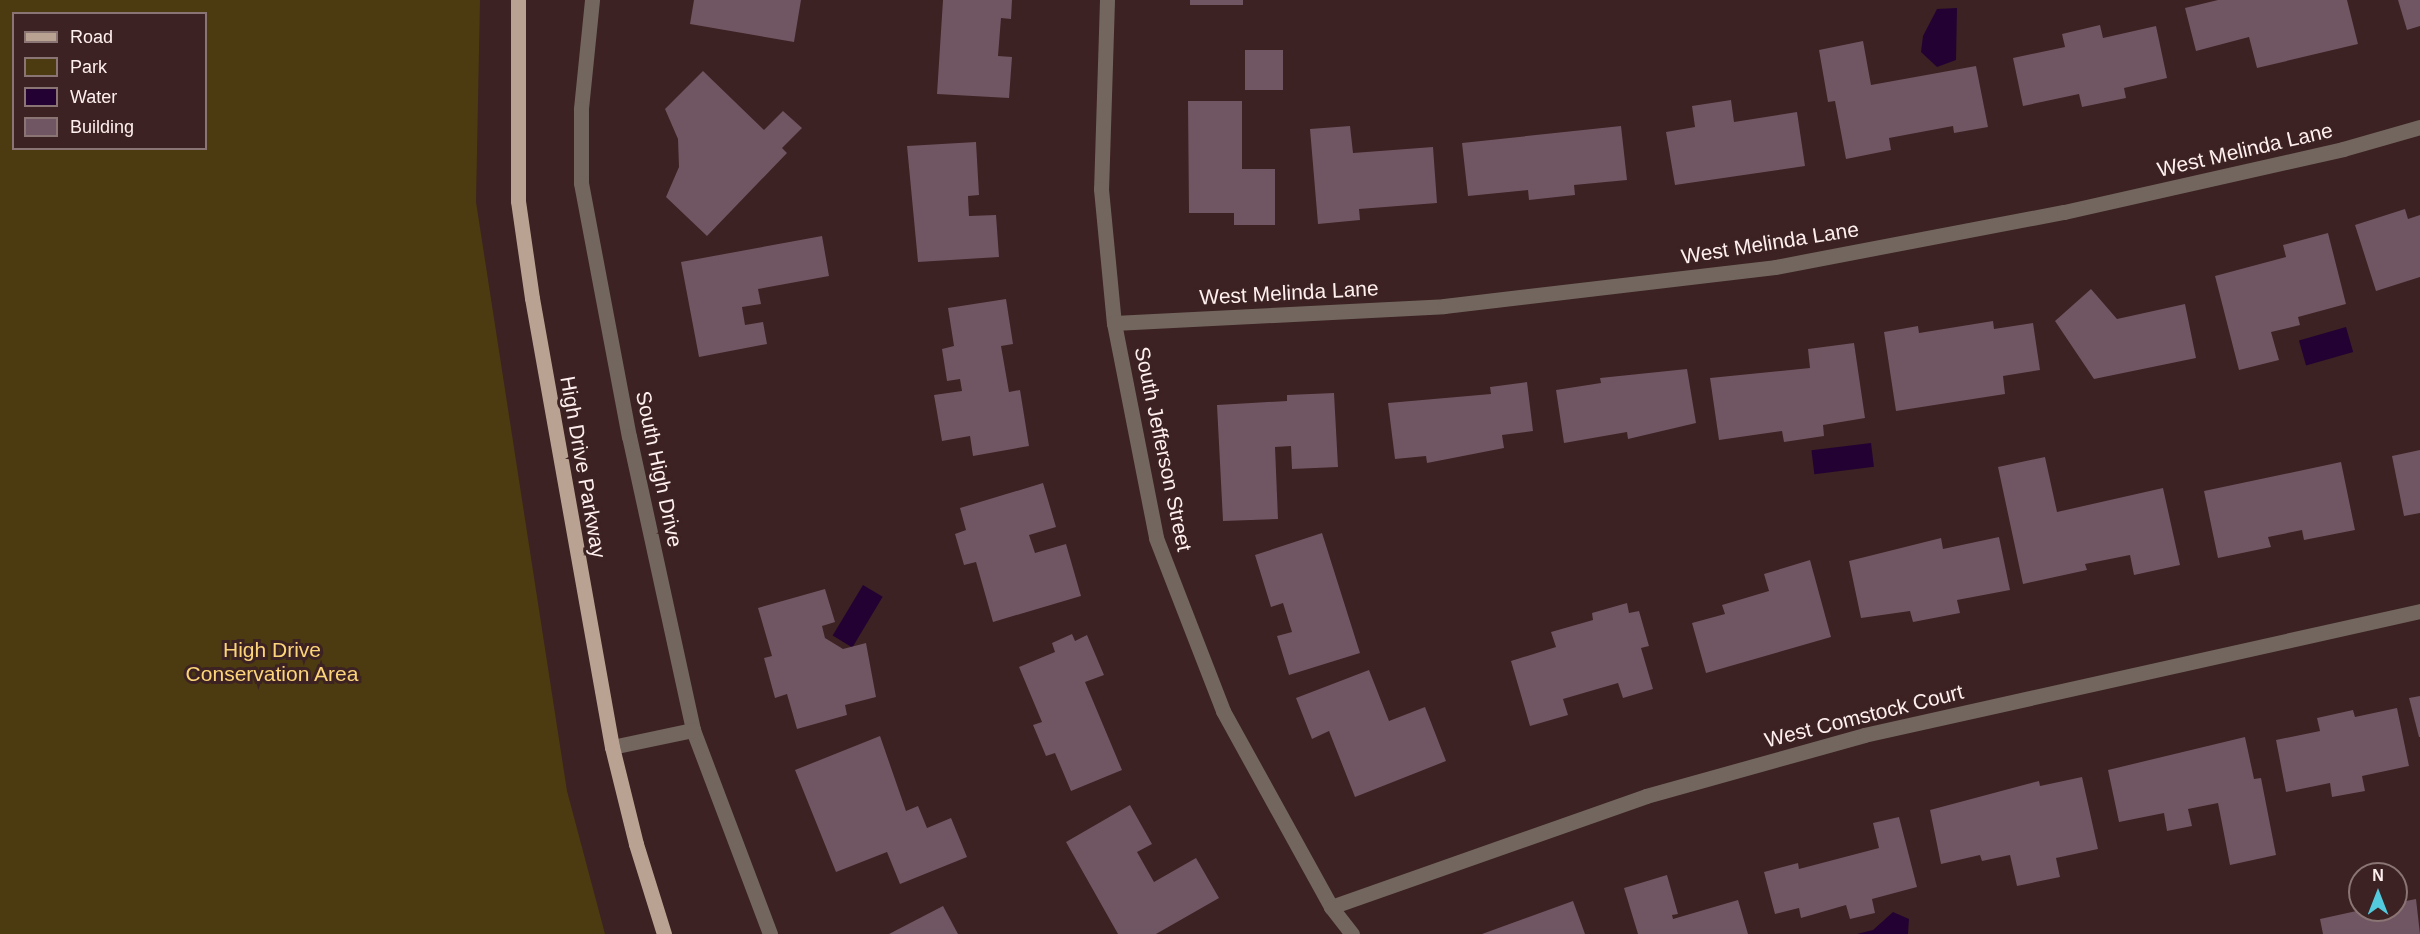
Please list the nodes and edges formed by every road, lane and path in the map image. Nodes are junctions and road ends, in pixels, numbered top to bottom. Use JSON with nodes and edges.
{"nodes":[{"id":1,"x":518,"y":0,"type":"edge"},
{"id":2,"x":592,"y":0,"type":"edge"},
{"id":3,"x":1107,"y":0,"type":"edge"},
{"id":4,"x":2420,"y":127,"type":"edge"},
{"id":5,"x":1114,"y":323,"type":"junction"},
{"id":6,"x":2420,"y":611,"type":"edge"},
{"id":7,"x":693,"y":730,"type":"junction"},
{"id":8,"x":612,"y":747,"type":"junction"},
{"id":9,"x":1331,"y":907,"type":"junction"},
{"id":10,"x":664,"y":934,"type":"edge"},
{"id":11,"x":770,"y":934,"type":"edge"},
{"id":12,"x":1352,"y":934,"type":"edge"}],
"edges":[{"from":1,"to":8,"type":"main road","name":"High Drive Parkway"},
{"from":2,"to":7,"type":"street","name":"South High Drive"},
{"from":3,"to":5,"type":"street","name":"South Jefferson Street"},
{"from":4,"to":5,"type":"street","name":"West Melinda Lane"},
{"from":5,"to":9,"type":"street","name":"South Jefferson Street"},
{"from":6,"to":9,"type":"street","name":"West Comstock Court"},
{"from":7,"to":8,"type":"street"},
{"from":7,"to":11,"type":"street","name":"South High Drive"},
{"from":8,"to":10,"type":"main road","name":"High Drive Parkway"},
{"from":9,"to":12,"type":"street","name":"South Jefferson Street"}]}
